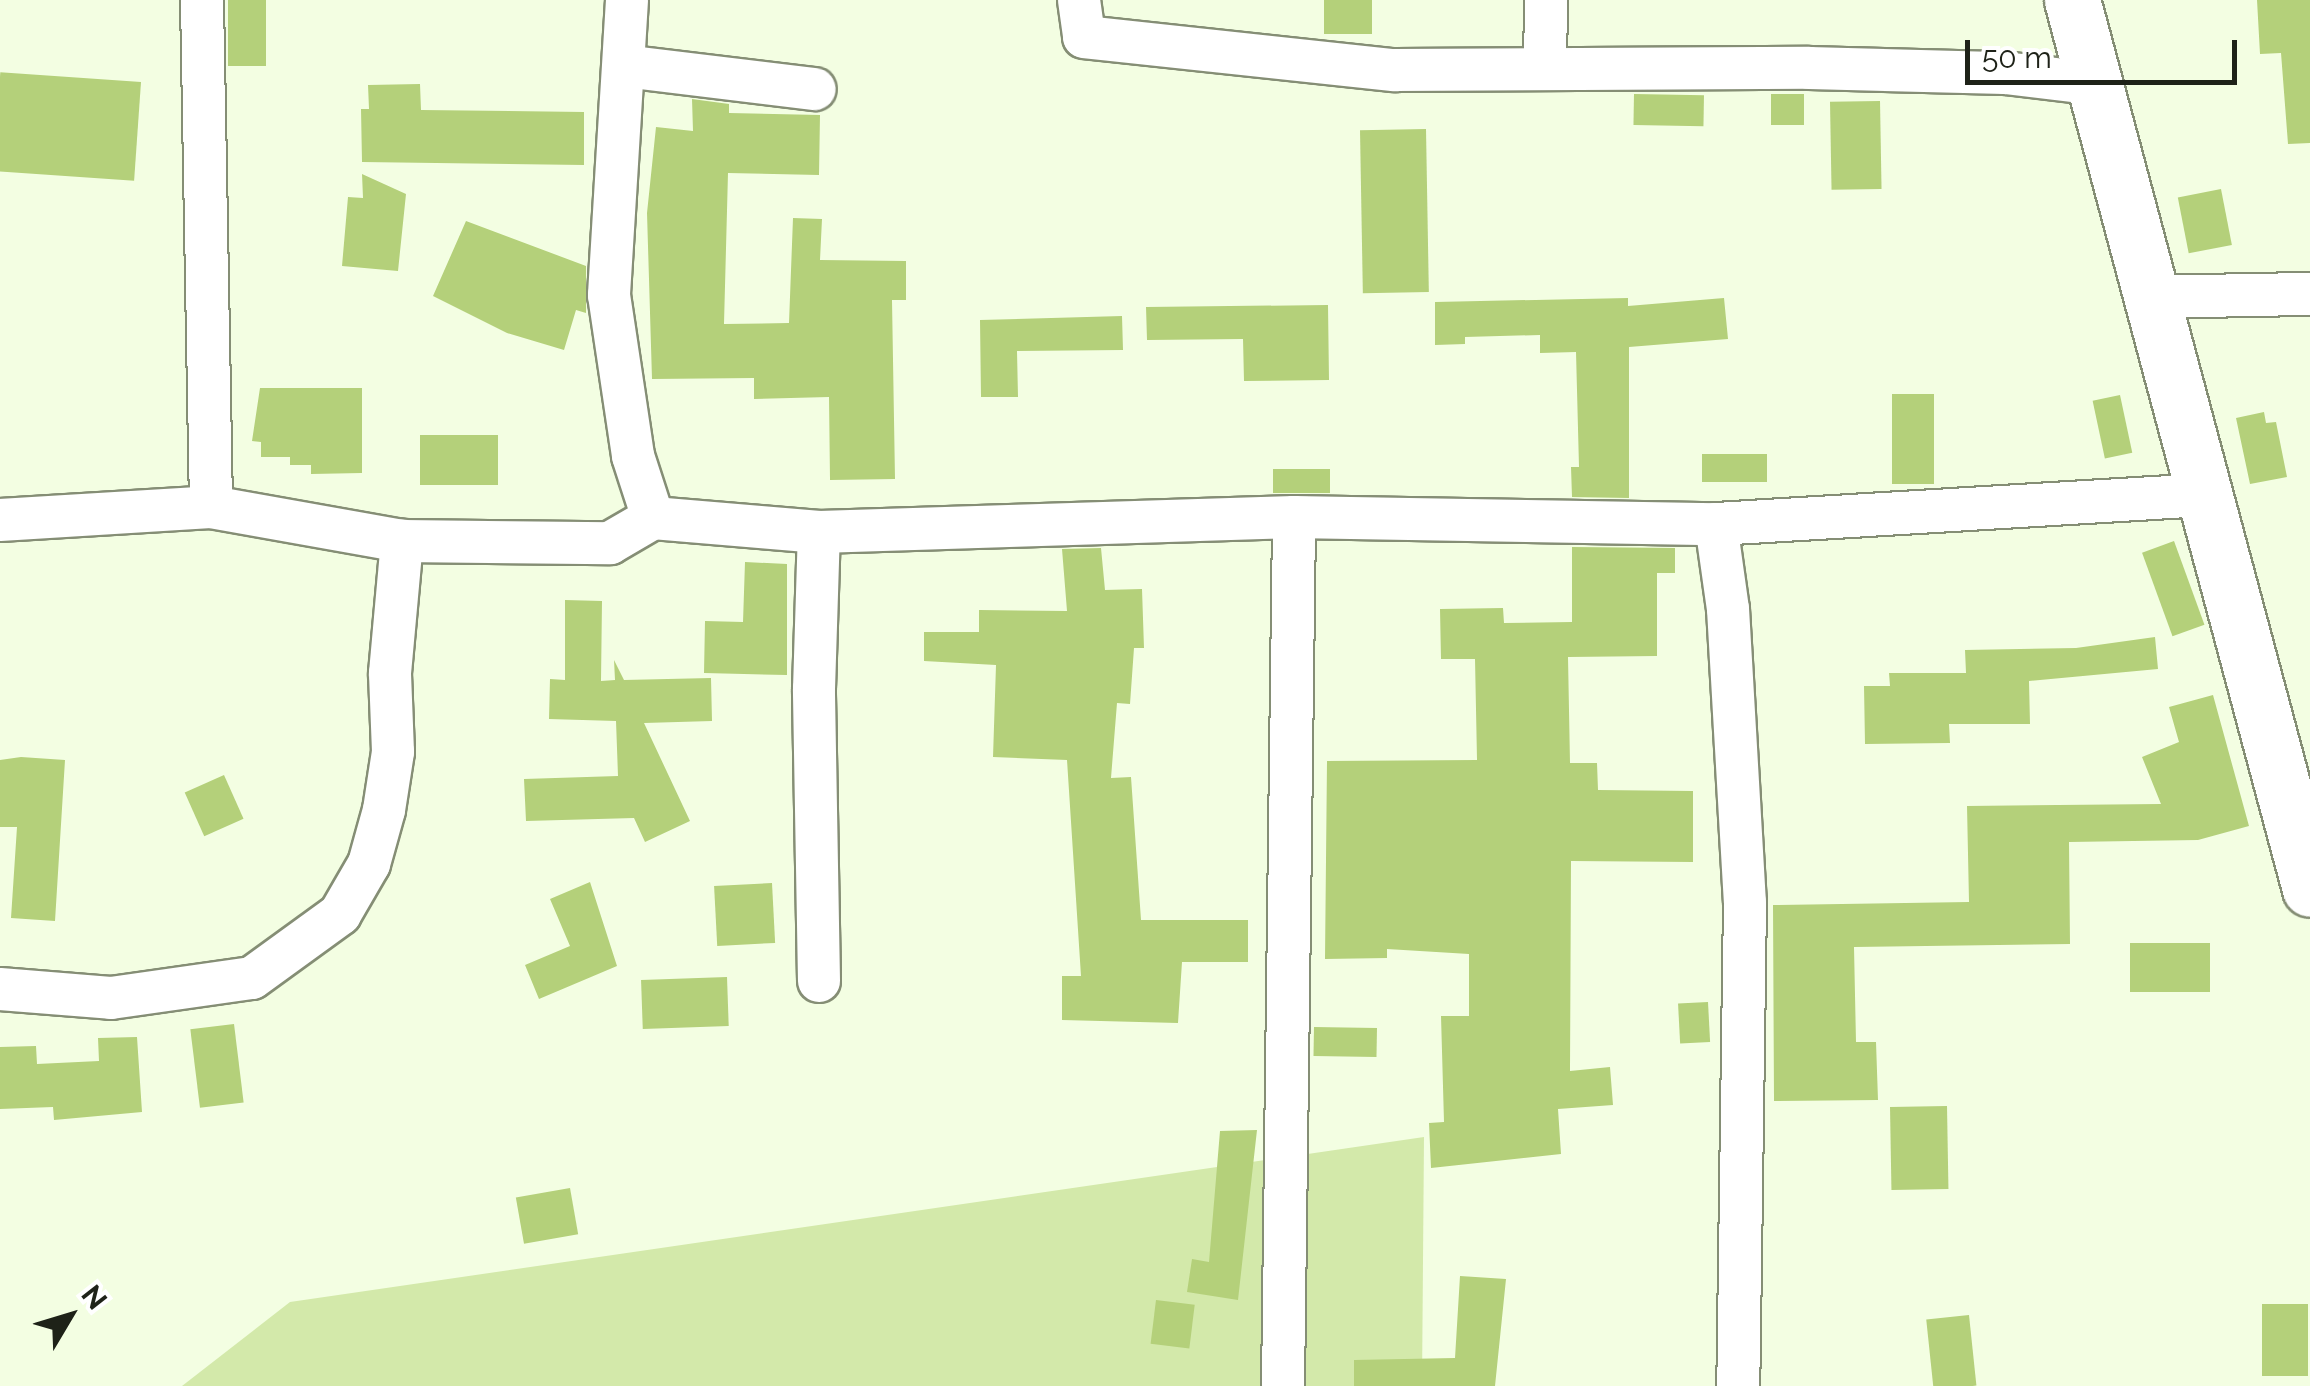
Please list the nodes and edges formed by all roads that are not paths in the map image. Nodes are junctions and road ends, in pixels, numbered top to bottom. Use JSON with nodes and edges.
{"nodes":[{"id":1,"x":202,"y":0,"type":"edge"},
{"id":2,"x":628,"y":0,"type":"edge"},
{"id":3,"x":1079,"y":0,"type":"edge"},
{"id":4,"x":1546,"y":0,"type":"edge"},
{"id":5,"x":2072,"y":0,"type":"edge"},
{"id":6,"x":624,"y":66,"type":"junction"},
{"id":7,"x":1545,"y":66,"type":"junction"},
{"id":8,"x":2090,"y":83,"type":"junction"},
{"id":9,"x":815,"y":88,"type":"dead end"},
{"id":10,"x":2310,"y":294,"type":"edge"},
{"id":11,"x":2148,"y":297,"type":"junction"},
{"id":12,"x":2203,"y":495,"type":"junction"},
{"id":13,"x":211,"y":507,"type":"junction"},
{"id":14,"x":1294,"y":517,"type":"junction"},
{"id":15,"x":653,"y":518,"type":"junction"},
{"id":16,"x":0,"y":520,"type":"edge"},
{"id":17,"x":1716,"y":524,"type":"junction"},
{"id":18,"x":819,"y":532,"type":"junction"},
{"id":19,"x":402,"y":540,"type":"junction"},
{"id":20,"x":2310,"y":889,"type":"edge"},
{"id":21,"x":819,"y":981,"type":"dead end"},
{"id":22,"x":0,"y":989,"type":"edge"},
{"id":23,"x":1284,"y":1386,"type":"edge"},
{"id":24,"x":1738,"y":1386,"type":"edge"}],
"edges":[{"from":1,"to":13,"type":"street"},
{"from":2,"to":6,"type":"street"},
{"from":3,"to":7,"type":"street"},
{"from":4,"to":7,"type":"street"},
{"from":5,"to":8,"type":"street"},
{"from":6,"to":9,"type":"street"},
{"from":6,"to":15,"type":"street"},
{"from":7,"to":8,"type":"street"},
{"from":8,"to":11,"type":"street"},
{"from":10,"to":11,"type":"street"},
{"from":11,"to":12,"type":"street"},
{"from":12,"to":17,"type":"street"},
{"from":12,"to":20,"type":"street"},
{"from":13,"to":16,"type":"street"},
{"from":13,"to":19,"type":"street"},
{"from":14,"to":17,"type":"street"},
{"from":14,"to":18,"type":"street"},
{"from":14,"to":23,"type":"street"},
{"from":15,"to":18,"type":"street"},
{"from":15,"to":19,"type":"street"},
{"from":17,"to":24,"type":"street"},
{"from":18,"to":21,"type":"street"},
{"from":19,"to":22,"type":"street"}]}
